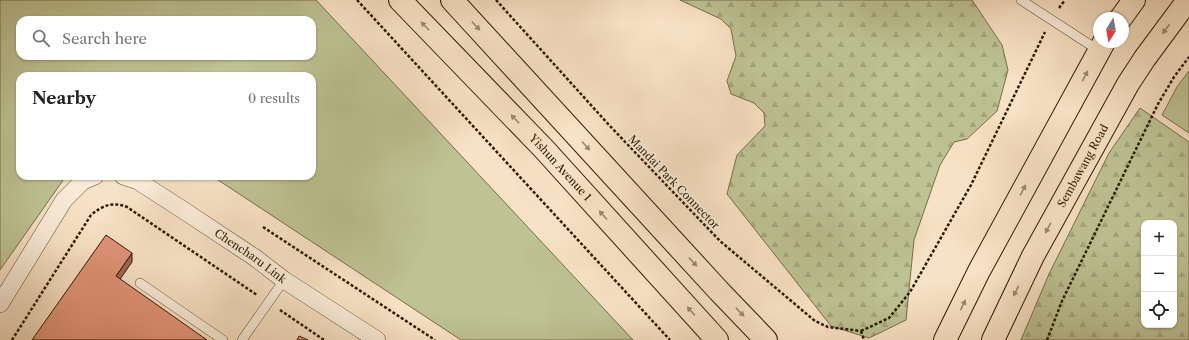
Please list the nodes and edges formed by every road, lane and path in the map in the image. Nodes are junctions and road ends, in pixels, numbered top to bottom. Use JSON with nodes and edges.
{"nodes":[{"id":1,"x":357,"y":0,"type":"edge"},
{"id":2,"x":400,"y":0,"type":"edge"},
{"id":3,"x":452,"y":0,"type":"edge"},
{"id":4,"x":496,"y":0,"type":"edge"},
{"id":5,"x":1021,"y":0,"type":"edge"},
{"id":6,"x":1065,"y":0,"type":"edge"},
{"id":7,"x":1134,"y":0,"type":"edge"},
{"id":8,"x":1188,"y":0,"type":"edge"},
{"id":9,"x":1125,"y":12,"type":"edge"},
{"id":10,"x":1051,"y":19,"type":"junction"},
{"id":11,"x":1093,"y":42,"type":"edge"},
{"id":12,"x":1100,"y":48,"type":"edge"},
{"id":13,"x":1189,"y":57,"type":"edge"},
{"id":14,"x":85,"y":180,"type":"edge"},
{"id":15,"x":135,"y":180,"type":"edge"},
{"id":16,"x":263,"y":227,"type":"dead end"},
{"id":17,"x":284,"y":280,"type":"junction"},
{"id":18,"x":140,"y":283,"type":"dead end"},
{"id":19,"x":258,"y":296,"type":"dead end"},
{"id":20,"x":0,"y":304,"type":"edge"},
{"id":21,"x":278,"y":309,"type":"dead end"},
{"id":22,"x":861,"y":332,"type":"junction"},
{"id":23,"x":371,"y":338,"type":"edge"},
{"id":24,"x":766,"y":338,"type":"edge"},
{"id":25,"x":12,"y":340,"type":"edge"},
{"id":26,"x":223,"y":340,"type":"edge"},
{"id":27,"x":242,"y":340,"type":"edge"},
{"id":28,"x":324,"y":340,"type":"edge"},
{"id":29,"x":435,"y":340,"type":"edge"},
{"id":30,"x":670,"y":340,"type":"edge"},
{"id":31,"x":717,"y":340,"type":"edge"},
{"id":32,"x":864,"y":340,"type":"edge"},
{"id":33,"x":945,"y":340,"type":"edge"},
{"id":34,"x":993,"y":340,"type":"edge"},
{"id":35,"x":1047,"y":340,"type":"edge"}],
"edges":[{"from":1,"to":30,"type":"path"},
{"from":31,"to":2,"type":"main road","name":"Yishun Avenue 1","one_way":true},
{"from":3,"to":24,"type":"main road","one_way":true},
{"from":4,"to":22,"type":"path","name":"Mandai Park Connector"},
{"from":5,"to":10,"type":"lane"},
{"from":6,"to":10,"type":"path"},
{"from":7,"to":9,"type":"main road"},
{"from":8,"to":34,"type":"main road","name":"Sembawang Road","one_way":true},
{"from":10,"to":11,"type":"lane"},
{"from":10,"to":22,"type":"path"},
{"from":33,"to":12,"type":"main road","one_way":true},
{"from":13,"to":35,"type":"path"},
{"from":14,"to":20,"type":"street"},
{"from":15,"to":17,"type":"street","name":"Chencharu Link"},
{"from":16,"to":29,"type":"path"},
{"from":17,"to":23,"type":"street","name":"Chencharu Link"},
{"from":17,"to":27,"type":"lane"},
{"from":18,"to":26,"type":"lane"},
{"from":19,"to":25,"type":"path"},
{"from":21,"to":28,"type":"path"},
{"from":22,"to":32,"type":"path"}]}
